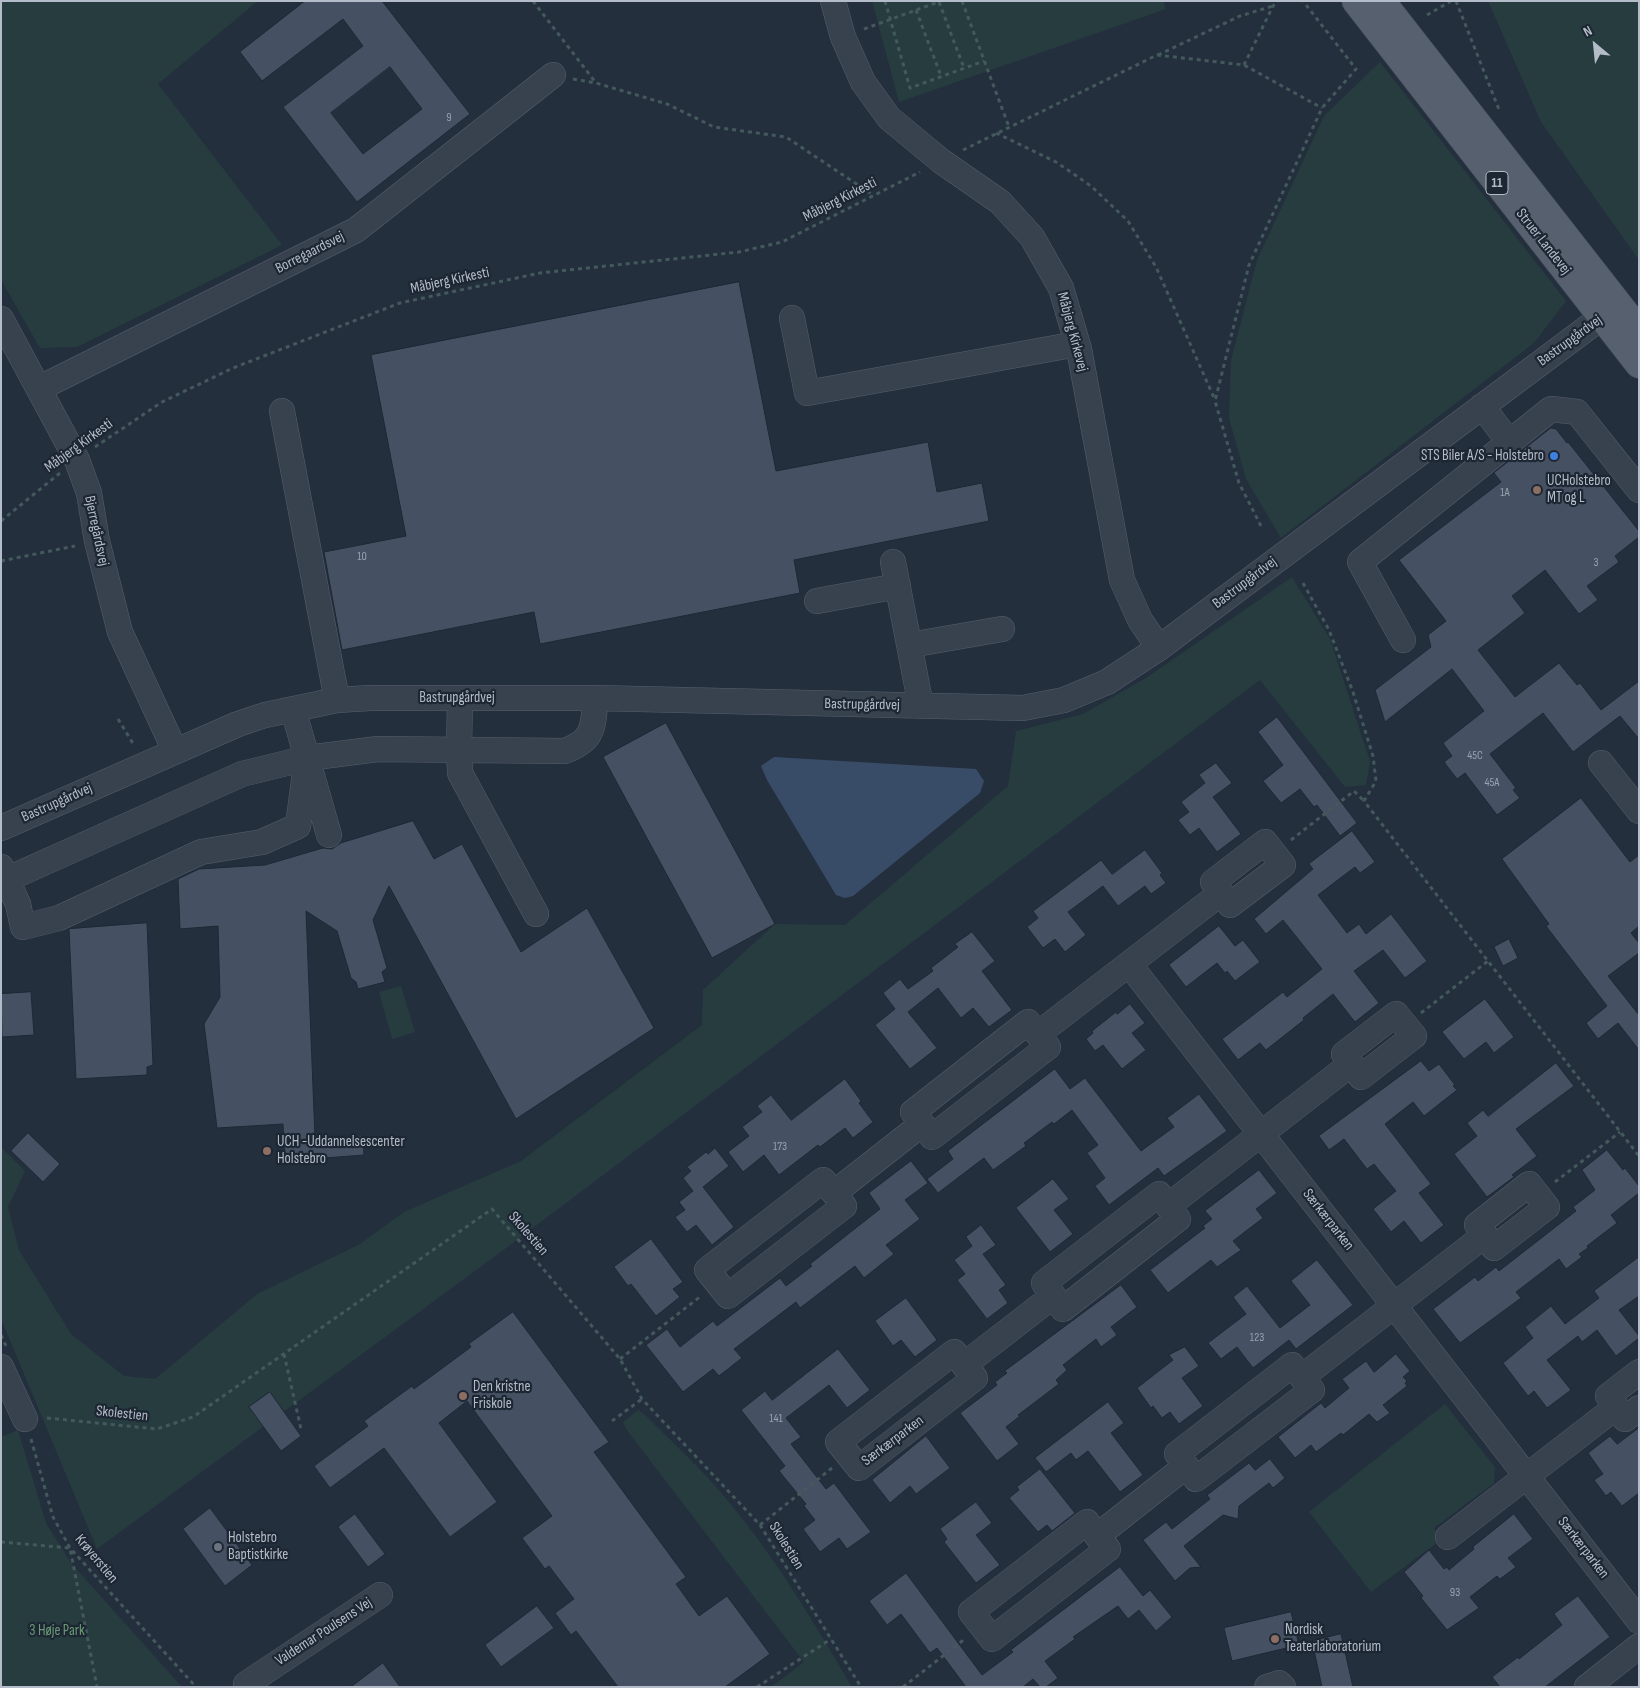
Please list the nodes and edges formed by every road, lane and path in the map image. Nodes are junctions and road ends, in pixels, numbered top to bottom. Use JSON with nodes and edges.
{"nodes":[{"id":1,"x":533,"y":1,"type":"edge"},
{"id":2,"x":833,"y":1,"type":"edge"},
{"id":3,"x":886,"y":1,"type":"edge"},
{"id":4,"x":962,"y":1,"type":"edge"},
{"id":5,"x":1278,"y":1,"type":"edge"},
{"id":6,"x":1303,"y":1,"type":"edge"},
{"id":7,"x":1356,"y":1,"type":"edge"},
{"id":8,"x":1381,"y":1,"type":"edge"},
{"id":9,"x":1451,"y":1,"type":"edge"},
{"id":10,"x":1456,"y":1,"type":"edge"},
{"id":11,"x":940,"y":2,"type":"edge"},
{"id":12,"x":1273,"y":6,"type":"junction"},
{"id":13,"x":916,"y":10,"type":"junction"},
{"id":14,"x":1427,"y":15,"type":"dead end"},
{"id":15,"x":890,"y":20,"type":"junction"},
{"id":16,"x":843,"y":37,"type":"junction"},
{"id":17,"x":1157,"y":55,"type":"junction"},
{"id":18,"x":984,"y":61,"type":"junction"},
{"id":19,"x":1244,"y":65,"type":"junction"},
{"id":20,"x":964,"y":68,"type":"junction"},
{"id":21,"x":553,"y":75,"type":"joint"},
{"id":22,"x":941,"y":76,"type":"junction"},
{"id":23,"x":596,"y":83,"type":"junction"},
{"id":24,"x":1322,"y":108,"type":"junction"},
{"id":25,"x":1501,"y":115,"type":"dead end"},
{"id":26,"x":1009,"y":127,"type":"junction"},
{"id":27,"x":995,"y":133,"type":"junction"},
{"id":28,"x":941,"y":161,"type":"junction"},
{"id":29,"x":873,"y":195,"type":"junction"},
{"id":30,"x":1610,"y":311,"type":"junction"},
{"id":31,"x":792,"y":318,"type":"dead end"},
{"id":32,"x":1,"y":319,"type":"edge"},
{"id":33,"x":1639,"y":331,"type":"edge"},
{"id":34,"x":1077,"y":344,"type":"junction"},
{"id":35,"x":1639,"y":364,"type":"edge"},
{"id":36,"x":40,"y":388,"type":"junction"},
{"id":37,"x":1215,"y":401,"type":"junction"},
{"id":38,"x":1482,"y":406,"type":"junction"},
{"id":39,"x":282,"y":411,"type":"dead end"},
{"id":40,"x":1510,"y":442,"type":"junction"},
{"id":41,"x":77,"y":460,"type":"junction"},
{"id":42,"x":1639,"y":490,"type":"edge"},
{"id":43,"x":1,"y":521,"type":"edge"},
{"id":44,"x":1261,"y":526,"type":"dead end"},
{"id":45,"x":98,"y":541,"type":"junction"},
{"id":46,"x":1,"y":561,"type":"edge"},
{"id":47,"x":894,"y":562,"type":"dead end"},
{"id":48,"x":1303,"y":583,"type":"dead end"},
{"id":49,"x":898,"y":586,"type":"junction"},
{"id":50,"x":817,"y":601,"type":"dead end"},
{"id":51,"x":1002,"y":629,"type":"dead end"},
{"id":52,"x":1403,"y":640,"type":"dead end"},
{"id":53,"x":910,"y":645,"type":"junction"},
{"id":54,"x":1159,"y":648,"type":"junction"},
{"id":55,"x":460,"y":698,"type":"junction"},
{"id":56,"x":596,"y":698,"type":"junction"},
{"id":57,"x":337,"y":700,"type":"junction"},
{"id":58,"x":921,"y":706,"type":"junction"},
{"id":59,"x":293,"y":709,"type":"junction"},
{"id":60,"x":459,"y":750,"type":"junction"},
{"id":61,"x":175,"y":751,"type":"junction"},
{"id":62,"x":307,"y":758,"type":"junction"},
{"id":63,"x":1602,"y":763,"type":"dead end"},
{"id":64,"x":1364,"y":801,"type":"junction"},
{"id":65,"x":1639,"y":811,"type":"edge"},
{"id":66,"x":1,"y":828,"type":"edge"},
{"id":67,"x":329,"y":835,"type":"dead end"},
{"id":68,"x":1274,"y":853,"type":"joint"},
{"id":69,"x":3,"y":877,"type":"edge"},
{"id":70,"x":536,"y":914,"type":"dead end"},
{"id":71,"x":1488,"y":960,"type":"junction"},
{"id":72,"x":1129,"y":964,"type":"junction"},
{"id":73,"x":1405,"y":1025,"type":"joint"},
{"id":74,"x":1620,"y":1132,"type":"junction"},
{"id":75,"x":1261,"y":1134,"type":"junction"},
{"id":76,"x":1639,"y":1156,"type":"edge"},
{"id":77,"x":834,"y":1193,"type":"junction"},
{"id":78,"x":1538,"y":1195,"type":"joint"},
{"id":79,"x":717,"y":1283,"type":"junction"},
{"id":80,"x":1394,"y":1305,"type":"junction"},
{"id":81,"x":284,"y":1354,"type":"junction"},
{"id":82,"x":620,"y":1359,"type":"junction"},
{"id":83,"x":964,"y":1365,"type":"junction"},
{"id":84,"x":1,"y":1367,"type":"edge"},
{"id":85,"x":1639,"y":1372,"type":"edge"},
{"id":86,"x":642,"y":1398,"type":"junction"},
{"id":87,"x":1627,"y":1407,"type":"edge"},
{"id":88,"x":31,"y":1418,"type":"junction"},
{"id":89,"x":612,"y":1421,"type":"dead end"},
{"id":90,"x":301,"y":1429,"type":"dead end"},
{"id":91,"x":848,"y":1455,"type":"junction"},
{"id":92,"x":1526,"y":1476,"type":"junction"},
{"id":93,"x":760,"y":1525,"type":"junction"},
{"id":94,"x":1097,"y":1536,"type":"junction"},
{"id":95,"x":1448,"y":1536,"type":"dead end"},
{"id":96,"x":1,"y":1542,"type":"edge"},
{"id":97,"x":70,"y":1548,"type":"junction"},
{"id":98,"x":380,"y":1595,"type":"dead end"},
{"id":99,"x":1639,"y":1621,"type":"edge"},
{"id":100,"x":982,"y":1626,"type":"junction"},
{"id":101,"x":831,"y":1639,"type":"junction"},
{"id":102,"x":1639,"y":1646,"type":"edge"},
{"id":103,"x":97,"y":1687,"type":"edge"},
{"id":104,"x":196,"y":1687,"type":"edge"},
{"id":105,"x":248,"y":1687,"type":"edge"},
{"id":106,"x":757,"y":1687,"type":"edge"},
{"id":107,"x":861,"y":1687,"type":"edge"},
{"id":108,"x":903,"y":1687,"type":"edge"},
{"id":109,"x":1267,"y":1687,"type":"edge"},
{"id":110,"x":1283,"y":1687,"type":"edge"},
{"id":111,"x":1587,"y":1687,"type":"edge"}],
"edges":[{"from":1,"to":23,"type":"path"},
{"from":2,"to":16,"type":"street","name":"Måbjerg Kirkevej"},
{"from":3,"to":15,"type":"path"},
{"from":4,"to":18,"type":"path"},
{"from":5,"to":12,"type":"path"},
{"from":6,"to":24,"type":"path"},
{"from":7,"to":30,"type":"main road","name":"Struer Landevej","number":"11"},
{"from":8,"to":30,"type":"main road","name":"Struer Landevej","number":"11"},
{"from":9,"to":14,"type":"path"},
{"from":10,"to":25,"type":"path"},
{"from":11,"to":13,"type":"path"},
{"from":11,"to":20,"type":"path"},
{"from":12,"to":17,"type":"path","name":"Måbjerg Kirkesti"},
{"from":12,"to":19,"type":"path"},
{"from":13,"to":15,"type":"path"},
{"from":13,"to":22,"type":"path"},
{"from":15,"to":16,"type":"path"},
{"from":15,"to":22,"type":"path"},
{"from":16,"to":28,"type":"street","name":"Måbjerg Kirkevej"},
{"from":17,"to":19,"type":"path"},
{"from":17,"to":26,"type":"path","name":"Måbjerg Kirkesti"},
{"from":18,"to":20,"type":"path"},
{"from":18,"to":26,"type":"path"},
{"from":19,"to":24,"type":"path"},
{"from":20,"to":22,"type":"path"},
{"from":21,"to":23,"type":"path"},
{"from":21,"to":36,"type":"street","name":"Borregaardsvej"},
{"from":23,"to":29,"type":"path"},
{"from":24,"to":37,"type":"path"},
{"from":26,"to":27,"type":"path","name":"Måbjerg Kirkesti"},
{"from":27,"to":28,"type":"path","name":"Måbjerg Kirkesti"},
{"from":27,"to":37,"type":"path"},
{"from":28,"to":29,"type":"path","name":"Måbjerg Kirkesti"},
{"from":28,"to":34,"type":"street","name":"Måbjerg Kirkevej"},
{"from":29,"to":41,"type":"path","name":"Måbjerg Kirkesti"},
{"from":30,"to":33,"type":"main road","name":"Struer Landevej","number":"11"},
{"from":30,"to":35,"type":"main road","name":"Struer Landevej","number":"11"},
{"from":30,"to":38,"type":"street","name":"Bastrupgårdvej"},
{"from":31,"to":34,"type":"street"},
{"from":32,"to":36,"type":"street","name":"Bjerregårdsvej"},
{"from":34,"to":54,"type":"street","name":"Måbjerg Kirkevej"},
{"from":36,"to":41,"type":"street","name":"Bjerregårdsvej"},
{"from":37,"to":44,"type":"path"},
{"from":38,"to":40,"type":"street"},
{"from":38,"to":54,"type":"street","name":"Bastrupgårdvej"},
{"from":39,"to":57,"type":"street"},
{"from":40,"to":42,"type":"street"},
{"from":40,"to":52,"type":"street"},
{"from":41,"to":43,"type":"path","name":"Måbjerg Kirkesti"},
{"from":41,"to":45,"type":"street","name":"Bjerregårdsvej"},
{"from":45,"to":46,"type":"path"},
{"from":45,"to":61,"type":"street","name":"Bjerregårdsvej"},
{"from":47,"to":49,"type":"street"},
{"from":48,"to":64,"type":"path"},
{"from":49,"to":50,"type":"street"},
{"from":49,"to":53,"type":"street"},
{"from":51,"to":53,"type":"street"},
{"from":53,"to":58,"type":"street"},
{"from":54,"to":58,"type":"street","name":"Bastrupgårdvej"},
{"from":55,"to":56,"type":"street","name":"Bastrupgårdvej"},
{"from":55,"to":57,"type":"street","name":"Bastrupgårdvej"},
{"from":55,"to":60,"type":"street"},
{"from":56,"to":58,"type":"street","name":"Bastrupgårdvej"},
{"from":56,"to":60,"type":"street"},
{"from":57,"to":59,"type":"street","name":"Bastrupgårdvej"},
{"from":59,"to":61,"type":"street","name":"Bastrupgårdvej"},
{"from":59,"to":62,"type":"street"},
{"from":60,"to":62,"type":"street"},
{"from":60,"to":70,"type":"street"},
{"from":61,"to":66,"type":"street","name":"Bastrupgårdvej"},
{"from":62,"to":67,"type":"street"},
{"from":62,"to":69,"type":"street"},
{"from":62,"to":69,"type":"street"},
{"from":63,"to":65,"type":"street"},
{"from":64,"to":68,"type":"path"},
{"from":64,"to":71,"type":"path"},
{"from":68,"to":72,"type":"street"},
{"from":71,"to":73,"type":"path"},
{"from":71,"to":74,"type":"path"},
{"from":72,"to":75,"type":"street","name":"Særkærparken"},
{"from":72,"to":77,"type":"street"},
{"from":73,"to":75,"type":"street"},
{"from":74,"to":76,"type":"path"},
{"from":74,"to":78,"type":"path"},
{"from":75,"to":80,"type":"street","name":"Særkærparken"},
{"from":75,"to":83,"type":"street"},
{"from":77,"to":79,"type":"street"},
{"from":77,"to":79,"type":"street"},
{"from":78,"to":80,"type":"street"},
{"from":79,"to":82,"type":"path"},
{"from":80,"to":92,"type":"street","name":"Særkærparken"},
{"from":80,"to":94,"type":"street"},
{"from":81,"to":82,"type":"path","name":"Skolestien"},
{"from":81,"to":88,"type":"path","name":"Skolestien"},
{"from":81,"to":90,"type":"path"},
{"from":82,"to":86,"type":"path","name":"Skolestien"},
{"from":83,"to":91,"type":"street","name":"Særkærparken"},
{"from":83,"to":91,"type":"street","name":"Særkærparken"},
{"from":84,"to":88,"type":"street"},
{"from":85,"to":87,"type":"street"},
{"from":86,"to":89,"type":"path"},
{"from":86,"to":93,"type":"path","name":"Skolestien"},
{"from":87,"to":92,"type":"street"},
{"from":88,"to":97,"type":"path","name":"Krøyerstien"},
{"from":91,"to":93,"type":"path"},
{"from":92,"to":95,"type":"street"},
{"from":92,"to":99,"type":"street","name":"Særkærparken"},
{"from":93,"to":101,"type":"path","name":"Skolestien"},
{"from":94,"to":100,"type":"street"},
{"from":94,"to":100,"type":"street"},
{"from":96,"to":97,"type":"path"},
{"from":97,"to":103,"type":"path"},
{"from":97,"to":104,"type":"path","name":"Krøyerstien"},
{"from":98,"to":105,"type":"street","name":"Valdemar Poulsens Vej"},
{"from":100,"to":108,"type":"path"},
{"from":101,"to":106,"type":"path"},
{"from":101,"to":107,"type":"path","name":"Skolestien"},
{"from":102,"to":111,"type":"street"},
{"from":109,"to":110,"type":"street"}]}
